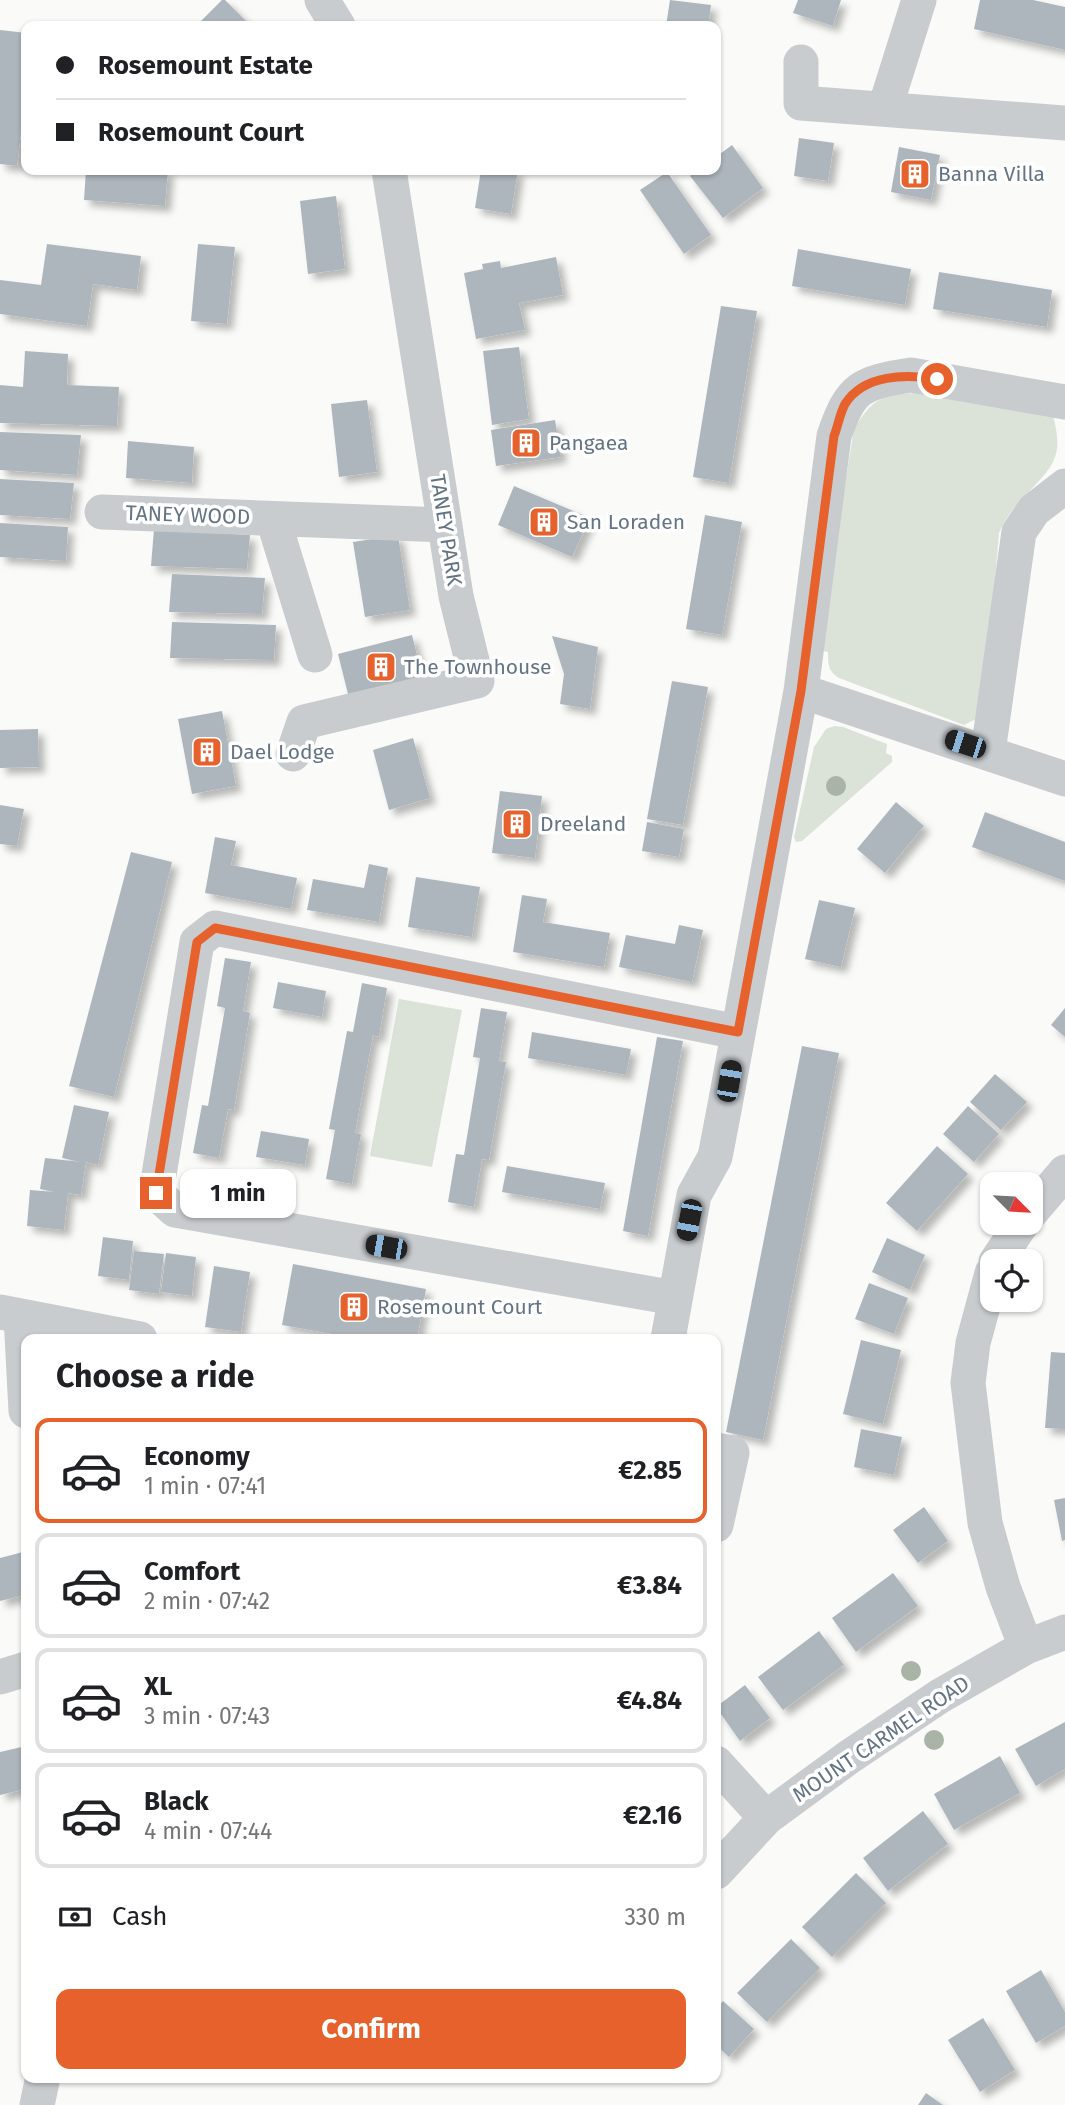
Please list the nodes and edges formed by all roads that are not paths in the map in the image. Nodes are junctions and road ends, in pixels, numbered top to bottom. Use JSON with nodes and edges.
{"nodes":[{"id":1,"x":321,"y":0,"type":"edge"},
{"id":2,"x":919,"y":0,"type":"edge"},
{"id":3,"x":335,"y":21,"type":"edge"},
{"id":4,"x":801,"y":62,"type":"dead end"},
{"id":5,"x":886,"y":108,"type":"junction"},
{"id":6,"x":1065,"y":123,"type":"edge"},
{"id":7,"x":390,"y":175,"type":"edge"},
{"id":8,"x":1065,"y":402,"type":"edge"},
{"id":9,"x":1065,"y":486,"type":"edge"},
{"id":10,"x":102,"y":512,"type":"dead end"},
{"id":11,"x":273,"y":519,"type":"junction"},
{"id":12,"x":444,"y":525,"type":"junction"},
{"id":13,"x":315,"y":655,"type":"dead end"},
{"id":14,"x":801,"y":691,"type":"junction"},
{"id":15,"x":988,"y":752,"type":"junction"},
{"id":16,"x":293,"y":754,"type":"dead end"},
{"id":17,"x":1065,"y":779,"type":"edge"},
{"id":18,"x":738,"y":1032,"type":"junction"},
{"id":19,"x":1065,"y":1172,"type":"edge"},
{"id":20,"x":1043,"y":1198,"type":"edge"},
{"id":21,"x":675,"y":1298,"type":"junction"},
{"id":22,"x":981,"y":1312,"type":"edge"},
{"id":23,"x":10,"y":1314,"type":"edge"},
{"id":24,"x":114,"y":1334,"type":"edge"},
{"id":25,"x":669,"y":1334,"type":"edge"},
{"id":26,"x":21,"y":1381,"type":"edge"},
{"id":27,"x":721,"y":1451,"type":"edge"},
{"id":28,"x":721,"y":1502,"type":"edge"},
{"id":29,"x":1065,"y":1632,"type":"edge"},
{"id":30,"x":1026,"y":1647,"type":"junction"},
{"id":31,"x":21,"y":1671,"type":"edge"},
{"id":32,"x":0,"y":1677,"type":"edge"},
{"id":33,"x":721,"y":1768,"type":"edge"},
{"id":34,"x":766,"y":1818,"type":"junction"},
{"id":35,"x":721,"y":1867,"type":"edge"},
{"id":36,"x":42,"y":2083,"type":"edge"},
{"id":37,"x":37,"y":2105,"type":"edge"}],
"edges":[{"from":1,"to":3,"type":"street"},
{"from":2,"to":5,"type":"street"},
{"from":4,"to":5,"type":"street"},
{"from":5,"to":6,"type":"street"},
{"from":7,"to":12,"type":"street","name":"TANEY PARK"},
{"from":8,"to":14,"type":"street"},
{"from":9,"to":15,"type":"street"},
{"from":10,"to":11,"type":"street","name":"TANEY WOOD"},
{"from":11,"to":12,"type":"street","name":"TANEY WOOD"},
{"from":11,"to":13,"type":"street","name":"TANEY WOOD"},
{"from":12,"to":16,"type":"street","name":"TANEY PARK"},
{"from":14,"to":15,"type":"street"},
{"from":14,"to":18,"type":"street"},
{"from":15,"to":17,"type":"street"},
{"from":18,"to":21,"type":"street"},
{"from":18,"to":21,"type":"street"},
{"from":19,"to":20,"type":"street"},
{"from":21,"to":25,"type":"street"},
{"from":22,"to":30,"type":"street"},
{"from":23,"to":24,"type":"street"},
{"from":23,"to":26,"type":"street"},
{"from":27,"to":28,"type":"street"},
{"from":29,"to":30,"type":"street","name":"MOUNT CARMEL ROAD"},
{"from":30,"to":34,"type":"street","name":"MOUNT CARMEL ROAD"},
{"from":31,"to":32,"type":"street"},
{"from":33,"to":34,"type":"street"},
{"from":34,"to":35,"type":"street","name":"MOUNT CARMEL ROAD"},
{"from":36,"to":37,"type":"street"}]}
